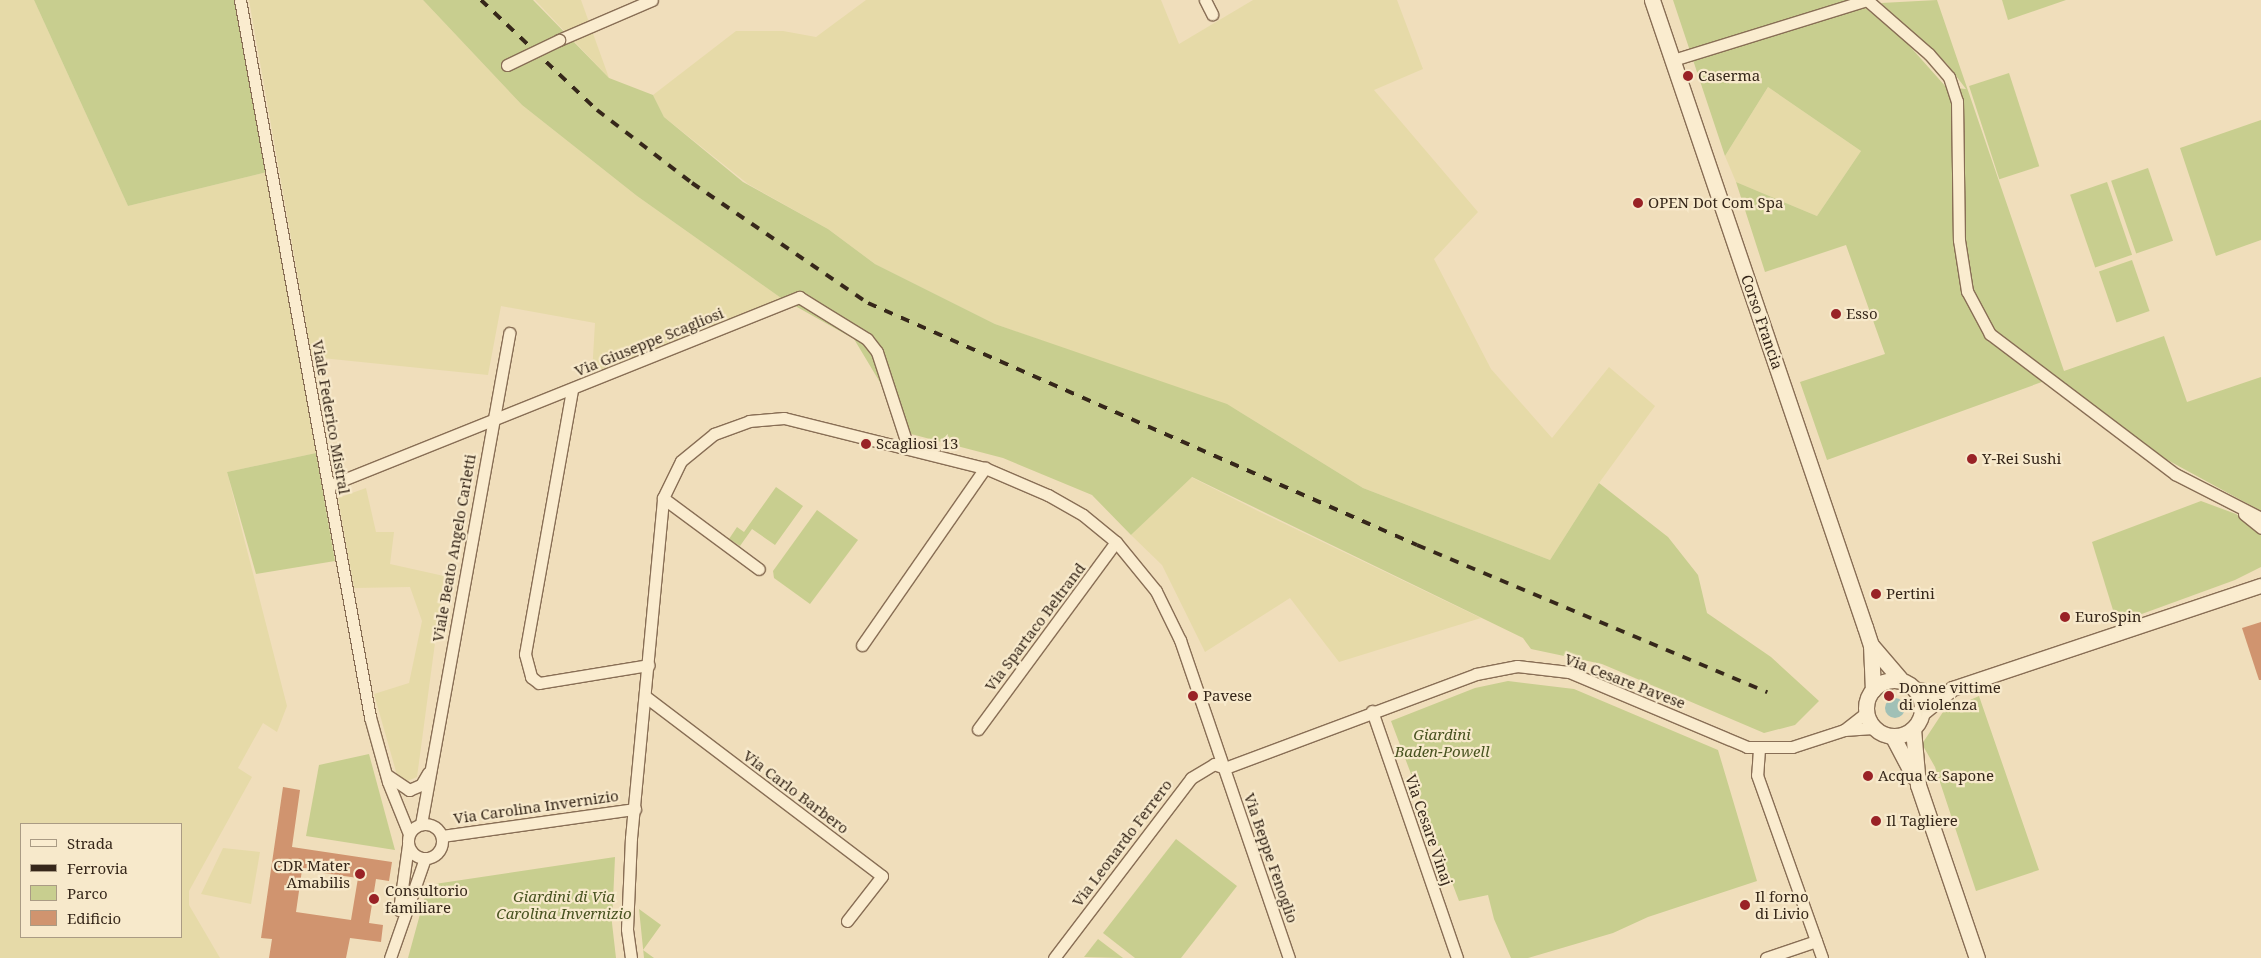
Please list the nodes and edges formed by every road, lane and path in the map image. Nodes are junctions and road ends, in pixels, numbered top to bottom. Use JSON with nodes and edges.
{"nodes":[{"id":1,"x":240,"y":0,"type":"edge"},
{"id":2,"x":652,"y":0,"type":"edge"},
{"id":3,"x":1205,"y":0,"type":"edge"},
{"id":4,"x":1652,"y":0,"type":"edge"},
{"id":5,"x":1867,"y":0,"type":"edge"},
{"id":6,"x":1212,"y":14,"type":"dead end"},
{"id":7,"x":1673,"y":60,"type":"junction"},
{"id":8,"x":504,"y":67,"type":"dead end"},
{"id":9,"x":509,"y":333,"type":"dead end"},
{"id":10,"x":572,"y":390,"type":"junction"},
{"id":11,"x":492,"y":420,"type":"junction"},
{"id":12,"x":908,"y":448,"type":"junction"},
{"id":13,"x":985,"y":468,"type":"junction"},
{"id":14,"x":328,"y":486,"type":"junction"},
{"id":15,"x":663,"y":498,"type":"junction"},
{"id":16,"x":2233,"y":506,"type":"junction"},
{"id":17,"x":2261,"y":518,"type":"edge"},
{"id":18,"x":2261,"y":528,"type":"edge"},
{"id":19,"x":1116,"y":542,"type":"junction"},
{"id":20,"x":759,"y":568,"type":"dead end"},
{"id":21,"x":2261,"y":579,"type":"edge"},
{"id":22,"x":2261,"y":586,"type":"edge"},
{"id":23,"x":2239,"y":592,"type":"junction"},
{"id":24,"x":862,"y":645,"type":"dead end"},
{"id":25,"x":1871,"y":645,"type":"junction"},
{"id":26,"x":649,"y":665,"type":"junction"},
{"id":27,"x":1902,"y":681,"type":"junction"},
{"id":28,"x":1873,"y":690,"type":"junction"},
{"id":29,"x":1915,"y":690,"type":"junction"},
{"id":30,"x":1945,"y":693,"type":"junction"},
{"id":31,"x":646,"y":697,"type":"junction"},
{"id":32,"x":1372,"y":711,"type":"junction"},
{"id":33,"x":1866,"y":714,"type":"junction"},
{"id":34,"x":1922,"y":714,"type":"junction"},
{"id":35,"x":1873,"y":728,"type":"junction"},
{"id":36,"x":978,"y":729,"type":"dead end"},
{"id":37,"x":1913,"y":729,"type":"junction"},
{"id":38,"x":1844,"y":730,"type":"junction"},
{"id":39,"x":1893,"y":737,"type":"junction"},
{"id":40,"x":1759,"y":749,"type":"junction"},
{"id":41,"x":1225,"y":768,"type":"junction"},
{"id":42,"x":430,"y":769,"type":"junction"},
{"id":43,"x":386,"y":774,"type":"junction"},
{"id":44,"x":1918,"y":785,"type":"junction"},
{"id":45,"x":635,"y":809,"type":"junction"},
{"id":46,"x":421,"y":824,"type":"junction"},
{"id":47,"x":442,"y":836,"type":"junction"},
{"id":48,"x":409,"y":840,"type":"junction"},
{"id":49,"x":425,"y":858,"type":"junction"},
{"id":50,"x":847,"y":921,"type":"dead end"},
{"id":51,"x":396,"y":934,"type":"junction"},
{"id":52,"x":1816,"y":940,"type":"junction"},
{"id":53,"x":390,"y":958,"type":"edge"},
{"id":54,"x":631,"y":958,"type":"edge"},
{"id":55,"x":1054,"y":958,"type":"edge"},
{"id":56,"x":1289,"y":958,"type":"edge"},
{"id":57,"x":1457,"y":958,"type":"edge"},
{"id":58,"x":1766,"y":958,"type":"edge"},
{"id":59,"x":1822,"y":958,"type":"edge"},
{"id":60,"x":1977,"y":958,"type":"edge"}],
"edges":[{"from":1,"to":14,"type":"street","name":"Viale Federico Mistral"},
{"from":2,"to":8,"type":"street","bridge":true},
{"from":3,"to":6,"type":"street"},
{"from":4,"to":7,"type":"main road","name":"Corso Francia"},
{"from":5,"to":7,"type":"street"},
{"from":5,"to":16,"type":"street"},
{"from":7,"to":25,"type":"main road","name":"Corso Francia"},
{"from":9,"to":11,"type":"street","name":"Viale Beato Angelo Carletti"},
{"from":10,"to":11,"type":"street"},
{"from":10,"to":12,"type":"street","name":"Via Giuseppe Scagliosi"},
{"from":10,"to":26,"type":"street","name":"Via Giuseppe Scagliosi"},
{"from":11,"to":14,"type":"street"},
{"from":11,"to":42,"type":"street","name":"Viale Beato Angelo Carletti"},
{"from":12,"to":13,"type":"street"},
{"from":12,"to":15,"type":"street"},
{"from":13,"to":19,"type":"street"},
{"from":13,"to":24,"type":"street"},
{"from":14,"to":43,"type":"street","name":"Viale Federico Mistral"},
{"from":15,"to":20,"type":"street"},
{"from":15,"to":26,"type":"street"},
{"from":16,"to":17,"type":"street"},
{"from":16,"to":18,"type":"street"},
{"from":19,"to":36,"type":"street","name":"Via Spartaco Beltrand"},
{"from":19,"to":41,"type":"street"},
{"from":21,"to":23,"type":"street"},
{"from":22,"to":23,"type":"street"},
{"from":23,"to":30,"type":"street"},
{"from":25,"to":27,"type":"main road","name":"Corso Francia"},
{"from":25,"to":28,"type":"main road","name":"Corso Francia"},
{"from":26,"to":31,"type":"street"},
{"from":27,"to":28,"type":"main road"},
{"from":27,"to":29,"type":"main road"},
{"from":28,"to":33,"type":"main road"},
{"from":29,"to":30,"type":"street"},
{"from":29,"to":34,"type":"main road"},
{"from":30,"to":34,"type":"street"},
{"from":31,"to":45,"type":"street"},
{"from":31,"to":50,"type":"street","name":"Via Carlo Barbero"},
{"from":32,"to":40,"type":"street","name":"Via Cesare Pavese"},
{"from":32,"to":41,"type":"street","name":"Via Cesare Pavese"},
{"from":32,"to":57,"type":"street","name":"Via Cesare Vinaj"},
{"from":33,"to":35,"type":"main road"},
{"from":33,"to":38,"type":"street","name":"Via Cesare Pavese"},
{"from":34,"to":37,"type":"main road"},
{"from":35,"to":38,"type":"street","name":"Via Cesare Pavese"},
{"from":35,"to":39,"type":"main road"},
{"from":37,"to":39,"type":"main road"},
{"from":37,"to":44,"type":"main road"},
{"from":38,"to":40,"type":"street","name":"Via Cesare Pavese"},
{"from":39,"to":44,"type":"main road"},
{"from":40,"to":52,"type":"street"},
{"from":41,"to":55,"type":"street","name":"Via Leonardo Ferrero"},
{"from":41,"to":56,"type":"street","name":"Via Beppe Fenoglio"},
{"from":42,"to":43,"type":"street","name":"Viale Beato Angelo Carletti"},
{"from":42,"to":46,"type":"street","name":"Viale Beato Angelo Carletti"},
{"from":43,"to":48,"type":"street","name":"Viale Federico Mistral"},
{"from":44,"to":60,"type":"main road"},
{"from":45,"to":47,"type":"street","name":"Via Carolina Invernizio"},
{"from":45,"to":54,"type":"street"},
{"from":46,"to":47,"type":"street"},
{"from":46,"to":48,"type":"street"},
{"from":47,"to":49,"type":"street"},
{"from":48,"to":49,"type":"street"},
{"from":48,"to":51,"type":"street","name":"Viale Federico Mistral"},
{"from":49,"to":51,"type":"street","name":"Viale Federico Mistral"},
{"from":51,"to":53,"type":"street","name":"Viale Federico Mistral"},
{"from":52,"to":58,"type":"street"},
{"from":52,"to":59,"type":"street"}]}
